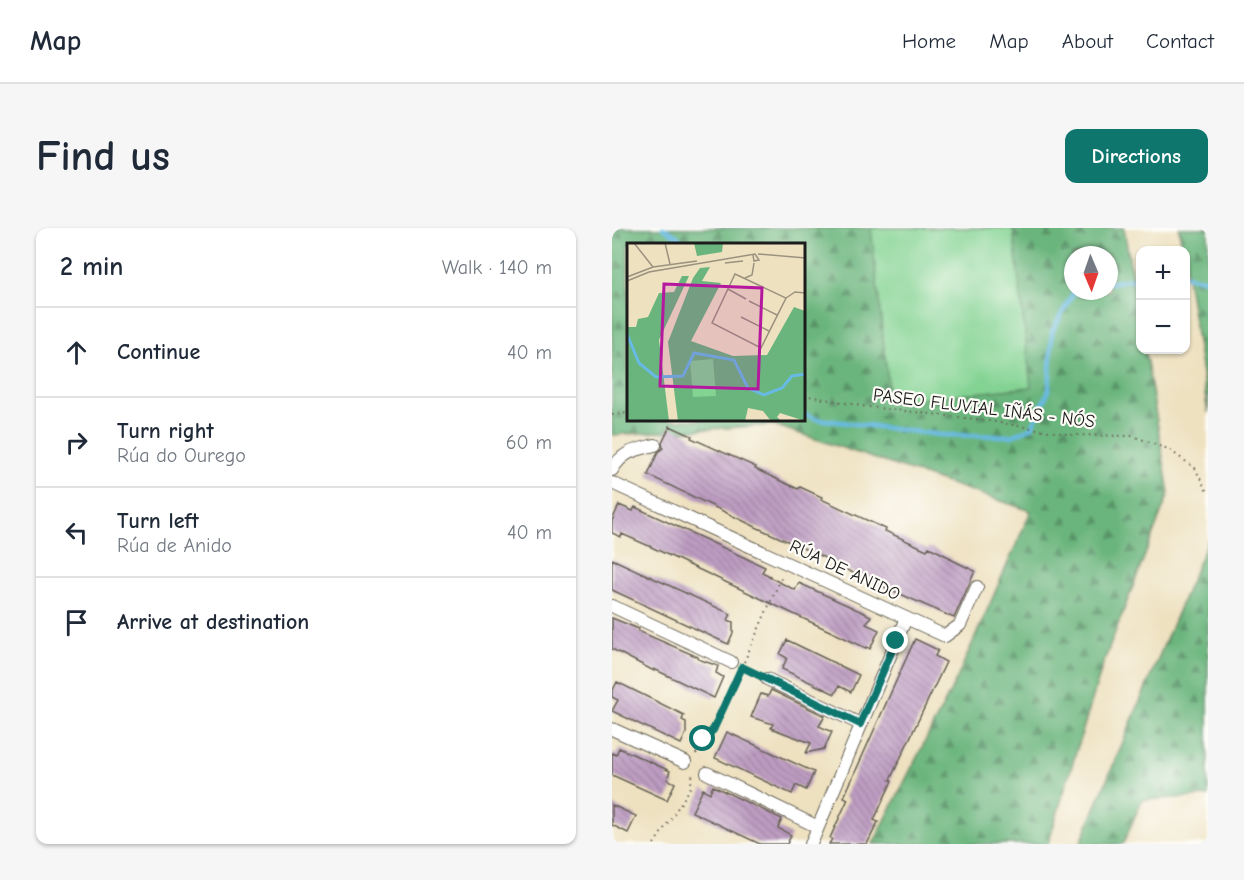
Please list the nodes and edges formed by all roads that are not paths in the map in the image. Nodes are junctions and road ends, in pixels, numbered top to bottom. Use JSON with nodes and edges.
{"nodes":[{"id":1,"x":655,"y":445,"type":"dead end"},
{"id":2,"x":612,"y":470,"type":"edge"},
{"id":3,"x":612,"y":483,"type":"edge"},
{"id":4,"x":977,"y":587,"type":"dead end"},
{"id":5,"x":612,"y":606,"type":"edge"},
{"id":6,"x":906,"y":618,"type":"junction"},
{"id":7,"x":736,"y":664,"type":"road end"},
{"id":8,"x":766,"y":679,"type":"road end"},
{"id":9,"x":860,"y":724,"type":"junction"},
{"id":10,"x":612,"y":729,"type":"edge"},
{"id":11,"x":689,"y":764,"type":"road end"},
{"id":12,"x":707,"y":773,"type":"dead end"},
{"id":13,"x":818,"y":827,"type":"junction"},
{"id":14,"x":811,"y":844,"type":"edge"}],
"edges":[{"from":1,"to":2,"type":"street"},
{"from":3,"to":6,"type":"street","name":"RÚA DE ANIDO"},
{"from":4,"to":6,"type":"street"},
{"from":5,"to":7,"type":"street"},
{"from":6,"to":9,"type":"street","name":"RÚA DE ANIDO"},
{"from":8,"to":9,"type":"street"},
{"from":9,"to":13,"type":"street","name":"RÚA DE ANIDO"},
{"from":10,"to":11,"type":"street"},
{"from":12,"to":13,"type":"street"},
{"from":13,"to":14,"type":"street","name":"RÚA DE ANIDO"}]}
